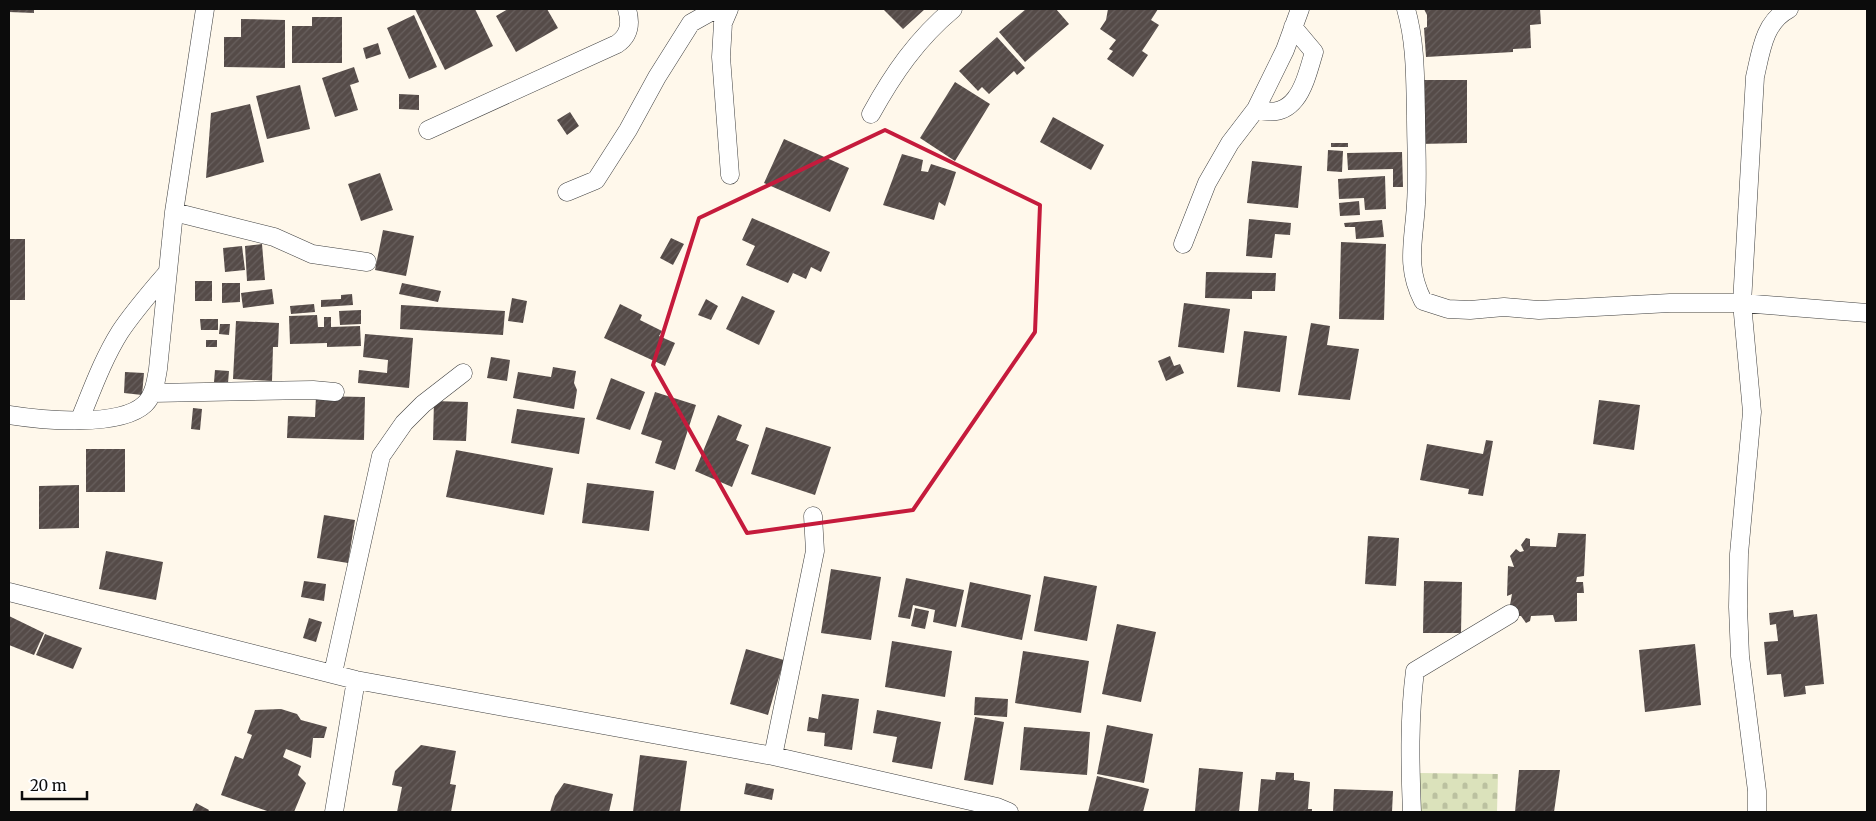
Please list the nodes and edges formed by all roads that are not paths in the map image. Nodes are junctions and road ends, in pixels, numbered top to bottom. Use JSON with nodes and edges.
{"nodes":[{"id":1,"x":205,"y":9,"type":"edge"},
{"id":2,"x":627,"y":9,"type":"edge"},
{"id":3,"x":716,"y":9,"type":"edge"},
{"id":4,"x":729,"y":9,"type":"edge"},
{"id":5,"x":953,"y":9,"type":"edge"},
{"id":6,"x":1300,"y":9,"type":"edge"},
{"id":7,"x":1406,"y":9,"type":"edge"},
{"id":8,"x":1789,"y":9,"type":"edge"},
{"id":9,"x":1294,"y":28,"type":"junction"},
{"id":10,"x":1256,"y":109,"type":"junction"},
{"id":11,"x":871,"y":114,"type":"dead end"},
{"id":12,"x":428,"y":130,"type":"dead end"},
{"id":13,"x":730,"y":174,"type":"dead end"},
{"id":14,"x":567,"y":192,"type":"dead end"},
{"id":15,"x":174,"y":212,"type":"junction"},
{"id":16,"x":1183,"y":244,"type":"dead end"},
{"id":17,"x":367,"y":262,"type":"dead end"},
{"id":18,"x":166,"y":274,"type":"junction"},
{"id":19,"x":1742,"y":304,"type":"junction"},
{"id":20,"x":1867,"y":313,"type":"edge"},
{"id":21,"x":463,"y":373,"type":"dead end"},
{"id":22,"x":336,"y":392,"type":"dead end"},
{"id":23,"x":153,"y":393,"type":"junction"},
{"id":24,"x":9,"y":415,"type":"edge"},
{"id":25,"x":80,"y":419,"type":"junction"},
{"id":26,"x":813,"y":516,"type":"dead end"},
{"id":27,"x":9,"y":592,"type":"edge"},
{"id":28,"x":1510,"y":614,"type":"dead end"},
{"id":29,"x":334,"y":673,"type":"junction"},
{"id":30,"x":356,"y":680,"type":"junction"},
{"id":31,"x":773,"y":756,"type":"junction"},
{"id":32,"x":334,"y":812,"type":"edge"},
{"id":33,"x":1009,"y":812,"type":"edge"},
{"id":34,"x":1412,"y":812,"type":"edge"},
{"id":35,"x":1757,"y":812,"type":"edge"}],
"edges":[{"from":1,"to":15,"type":"street"},
{"from":2,"to":12,"type":"street"},
{"from":3,"to":14,"type":"street"},
{"from":4,"to":13,"type":"street"},
{"from":5,"to":11,"type":"street"},
{"from":6,"to":9,"type":"street"},
{"from":7,"to":19,"type":"street"},
{"from":8,"to":19,"type":"street"},
{"from":9,"to":10,"type":"street"},
{"from":9,"to":10,"type":"street"},
{"from":10,"to":16,"type":"street"},
{"from":15,"to":17,"type":"street"},
{"from":15,"to":18,"type":"street"},
{"from":18,"to":23,"type":"street"},
{"from":18,"to":25,"type":"street"},
{"from":19,"to":20,"type":"street"},
{"from":19,"to":35,"type":"street"},
{"from":21,"to":29,"type":"street"},
{"from":22,"to":23,"type":"street"},
{"from":23,"to":25,"type":"street"},
{"from":24,"to":25,"type":"street"},
{"from":26,"to":31,"type":"street"},
{"from":27,"to":29,"type":"street"},
{"from":28,"to":34,"type":"street"},
{"from":29,"to":30,"type":"street"},
{"from":30,"to":31,"type":"street"},
{"from":30,"to":32,"type":"street"},
{"from":31,"to":33,"type":"street"}]}
